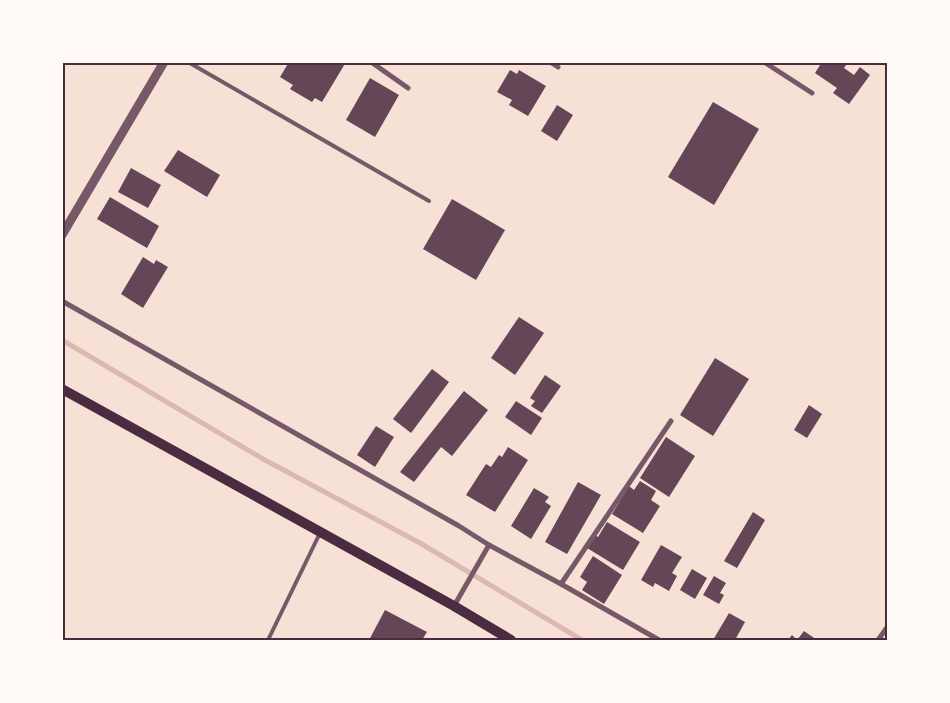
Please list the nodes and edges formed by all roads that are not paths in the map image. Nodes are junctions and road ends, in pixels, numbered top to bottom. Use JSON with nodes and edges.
{"nodes":[{"id":1,"x":164,"y":62,"type":"edge"},
{"id":2,"x":188,"y":62,"type":"edge"},
{"id":3,"x":371,"y":62,"type":"edge"},
{"id":4,"x":550,"y":62,"type":"edge"},
{"id":5,"x":764,"y":62,"type":"edge"},
{"id":6,"x":558,"y":67,"type":"dead end"},
{"id":7,"x":408,"y":88,"type":"dead end"},
{"id":8,"x":812,"y":93,"type":"dead end"},
{"id":9,"x":429,"y":201,"type":"dead end"},
{"id":10,"x":62,"y":235,"type":"edge"},
{"id":11,"x":62,"y":301,"type":"edge"},
{"id":12,"x":62,"y":389,"type":"edge"},
{"id":13,"x":671,"y":421,"type":"dead end"},
{"id":14,"x":320,"y":533,"type":"junction"},
{"id":15,"x":489,"y":545,"type":"junction"},
{"id":16,"x":561,"y":584,"type":"junction"},
{"id":17,"x":454,"y":606,"type":"junction"},
{"id":18,"x":888,"y":626,"type":"edge"},
{"id":19,"x":268,"y":640,"type":"edge"},
{"id":20,"x":511,"y":640,"type":"edge"},
{"id":21,"x":659,"y":640,"type":"edge"},
{"id":22,"x":878,"y":640,"type":"edge"}],
"edges":[{"from":1,"to":10,"type":"street"},
{"from":2,"to":9,"type":"lane"},
{"from":3,"to":7,"type":"street"},
{"from":4,"to":6,"type":"street"},
{"from":5,"to":8,"type":"street"},
{"from":11,"to":15,"type":"street"},
{"from":12,"to":14,"type":"main road"},
{"from":13,"to":16,"type":"street"},
{"from":14,"to":17,"type":"main road"},
{"from":14,"to":19,"type":"lane"},
{"from":15,"to":16,"type":"street"},
{"from":15,"to":17,"type":"street"},
{"from":16,"to":21,"type":"street"},
{"from":17,"to":20,"type":"main road"},
{"from":18,"to":22,"type":"street"}]}
